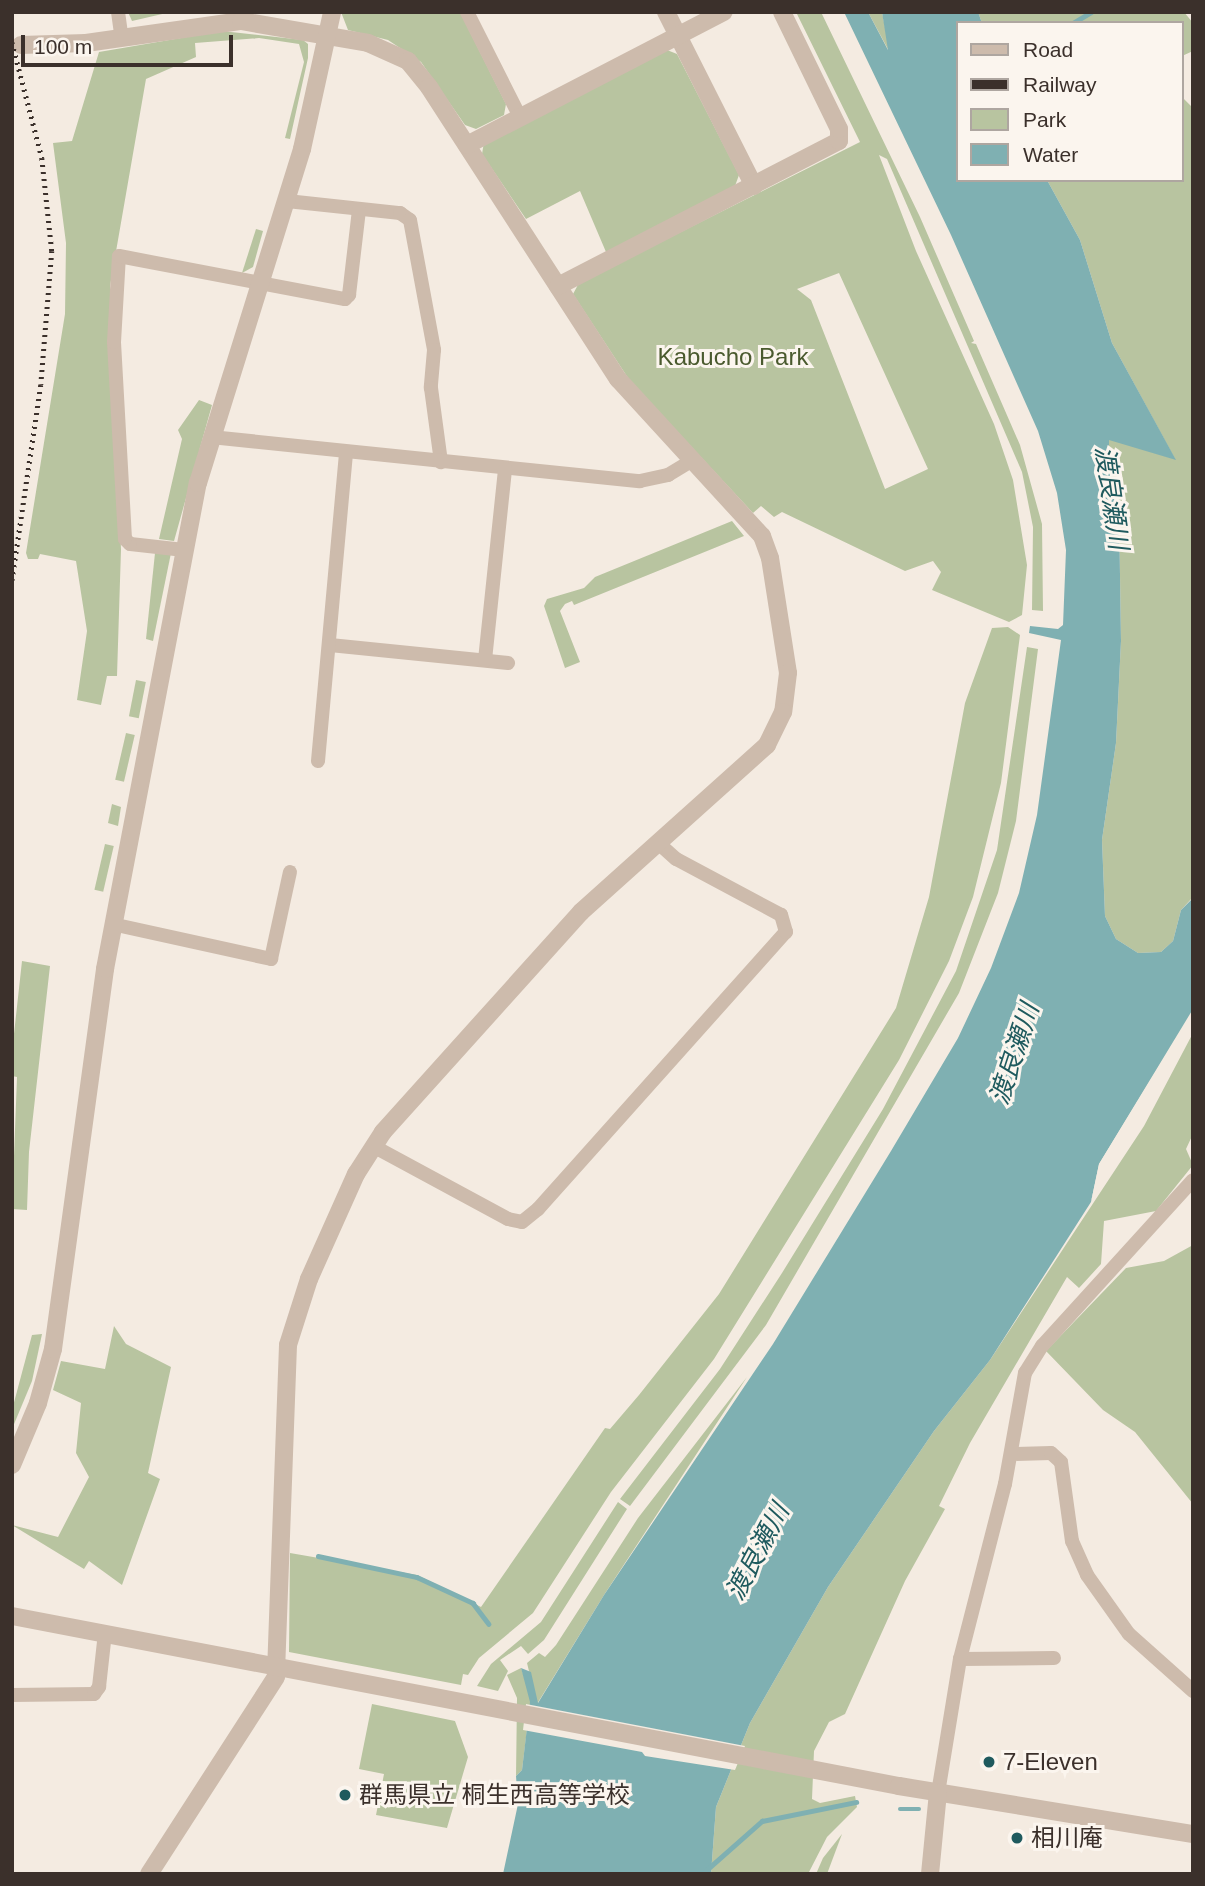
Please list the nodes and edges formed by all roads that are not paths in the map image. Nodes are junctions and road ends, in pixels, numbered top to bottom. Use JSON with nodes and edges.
{"nodes":[{"id":1,"x":118,"y":12,"type":"edge"},
{"id":2,"x":332,"y":12,"type":"edge"},
{"id":3,"x":467,"y":12,"type":"edge"},
{"id":4,"x":666,"y":12,"type":"edge"},
{"id":5,"x":724,"y":12,"type":"edge"},
{"id":6,"x":782,"y":12,"type":"edge"},
{"id":7,"x":328,"y":33,"type":"junction"},
{"id":8,"x":678,"y":36,"type":"junction"},
{"id":9,"x":122,"y":39,"type":"junction"},
{"id":10,"x":16,"y":45,"type":"edge"},
{"id":11,"x":519,"y":115,"type":"junction"},
{"id":12,"x":467,"y":145,"type":"junction"},
{"id":13,"x":754,"y":186,"type":"junction"},
{"id":14,"x":287,"y":201,"type":"junction"},
{"id":15,"x":359,"y":210,"type":"junction"},
{"id":16,"x":261,"y":284,"type":"junction"},
{"id":17,"x":558,"y":286,"type":"junction"},
{"id":18,"x":211,"y":436,"type":"junction"},
{"id":19,"x":346,"y":452,"type":"junction"},
{"id":20,"x":441,"y":461,"type":"junction"},
{"id":21,"x":690,"y":462,"type":"junction"},
{"id":22,"x":505,"y":468,"type":"junction"},
{"id":23,"x":184,"y":550,"type":"junction"},
{"id":24,"x":330,"y":645,"type":"junction"},
{"id":25,"x":485,"y":660,"type":"junction"},
{"id":26,"x":508,"y":663,"type":"dead end"},
{"id":27,"x":318,"y":761,"type":"dead end"},
{"id":28,"x":658,"y":843,"type":"junction"},
{"id":29,"x":290,"y":872,"type":"dead end"},
{"id":30,"x":112,"y":924,"type":"junction"},
{"id":31,"x":373,"y":1146,"type":"junction"},
{"id":32,"x":1193,"y":1180,"type":"edge"},
{"id":33,"x":1012,"y":1454,"type":"junction"},
{"id":34,"x":12,"y":1465,"type":"edge"},
{"id":35,"x":12,"y":1616,"type":"edge"},
{"id":36,"x":105,"y":1633,"type":"junction"},
{"id":37,"x":1054,"y":1658,"type":"dead end"},
{"id":38,"x":960,"y":1659,"type":"junction"},
{"id":39,"x":278,"y":1667,"type":"junction"},
{"id":40,"x":1193,"y":1691,"type":"edge"},
{"id":41,"x":12,"y":1695,"type":"edge"},
{"id":42,"x":938,"y":1793,"type":"junction"},
{"id":43,"x":1193,"y":1835,"type":"edge"},
{"id":44,"x":149,"y":1874,"type":"edge"},
{"id":45,"x":930,"y":1874,"type":"edge"}],
"edges":[{"from":1,"to":9,"type":"street"},
{"from":2,"to":7,"type":"street"},
{"from":3,"to":11,"type":"street"},
{"from":4,"to":8,"type":"street"},
{"from":5,"to":8,"type":"street"},
{"from":6,"to":13,"type":"street"},
{"from":7,"to":9,"type":"street"},
{"from":7,"to":12,"type":"street"},
{"from":7,"to":14,"type":"street"},
{"from":8,"to":11,"type":"street"},
{"from":8,"to":13,"type":"street"},
{"from":9,"to":10,"type":"street"},
{"from":11,"to":12,"type":"street"},
{"from":12,"to":17,"type":"street"},
{"from":13,"to":17,"type":"street"},
{"from":14,"to":15,"type":"street"},
{"from":14,"to":16,"type":"street"},
{"from":15,"to":16,"type":"street"},
{"from":15,"to":20,"type":"street"},
{"from":16,"to":18,"type":"street"},
{"from":16,"to":23,"type":"street"},
{"from":17,"to":21,"type":"street"},
{"from":18,"to":19,"type":"street"},
{"from":18,"to":23,"type":"street"},
{"from":19,"to":20,"type":"street"},
{"from":19,"to":24,"type":"street"},
{"from":20,"to":22,"type":"street"},
{"from":21,"to":22,"type":"street"},
{"from":21,"to":28,"type":"street"},
{"from":22,"to":25,"type":"street"},
{"from":23,"to":30,"type":"street"},
{"from":24,"to":25,"type":"street"},
{"from":24,"to":27,"type":"street"},
{"from":25,"to":26,"type":"street"},
{"from":28,"to":31,"type":"street"},
{"from":28,"to":31,"type":"street"},
{"from":29,"to":30,"type":"street"},
{"from":30,"to":34,"type":"street"},
{"from":31,"to":39,"type":"street"},
{"from":32,"to":33,"type":"street"},
{"from":33,"to":38,"type":"street"},
{"from":33,"to":40,"type":"street"},
{"from":35,"to":36,"type":"street"},
{"from":36,"to":39,"type":"street"},
{"from":36,"to":41,"type":"street"},
{"from":37,"to":38,"type":"street"},
{"from":38,"to":42,"type":"street"},
{"from":39,"to":42,"type":"street"},
{"from":39,"to":44,"type":"street"},
{"from":42,"to":43,"type":"street"},
{"from":42,"to":45,"type":"street"}]}
